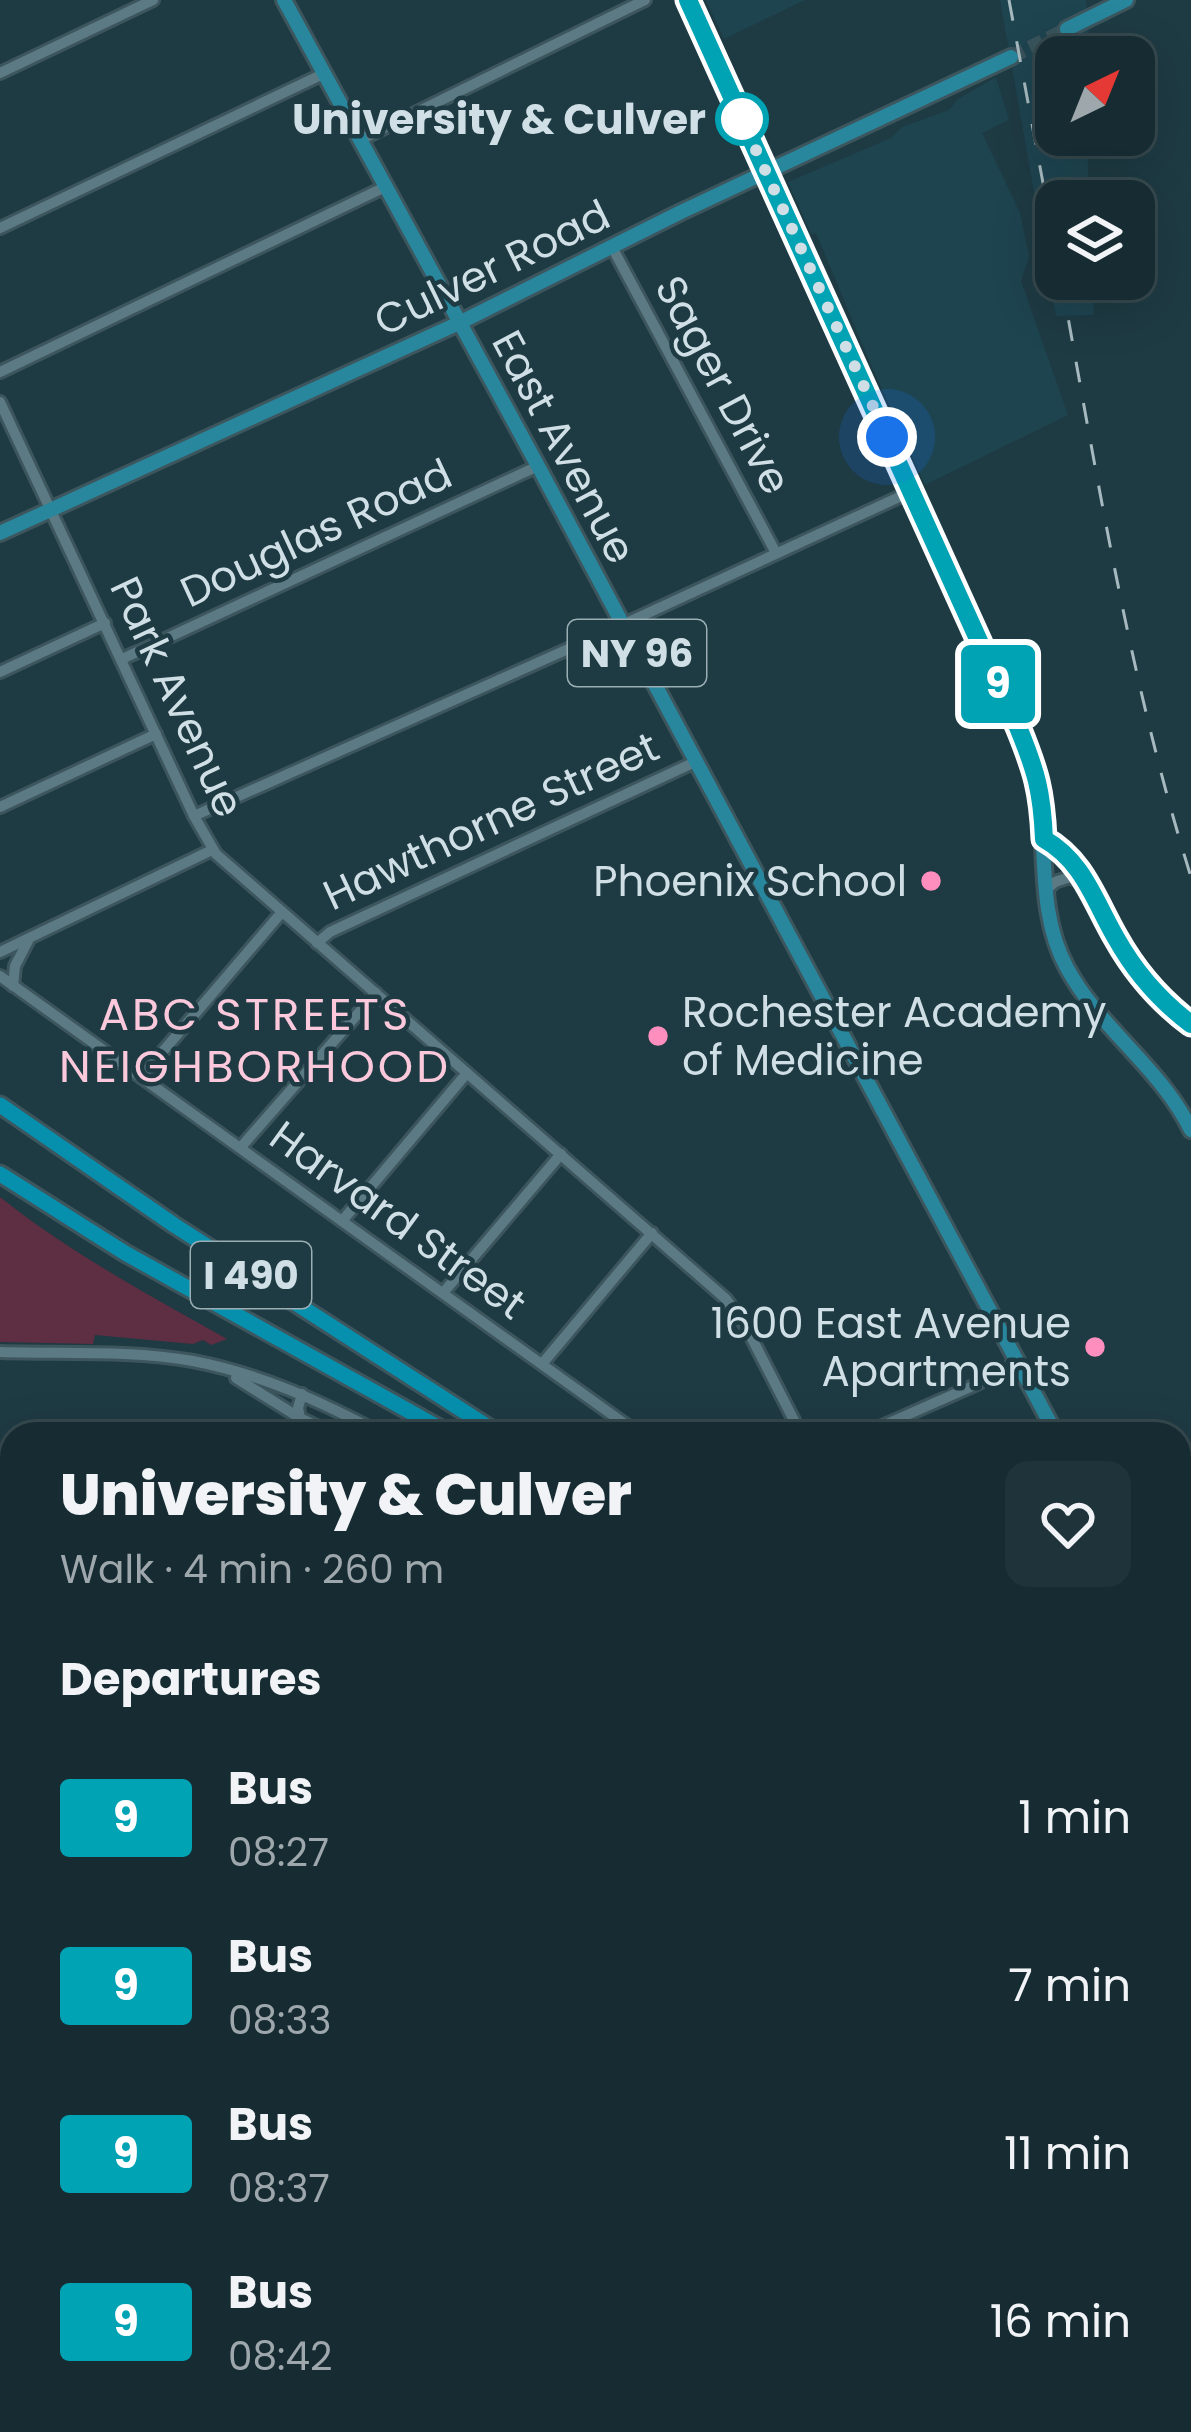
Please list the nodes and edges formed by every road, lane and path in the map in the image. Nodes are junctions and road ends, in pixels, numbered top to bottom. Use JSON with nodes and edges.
{"nodes":[{"id":1,"x":153,"y":0,"type":"edge"},
{"id":2,"x":284,"y":0,"type":"edge"},
{"id":3,"x":645,"y":0,"type":"edge"},
{"id":4,"x":688,"y":0,"type":"edge"},
{"id":5,"x":1126,"y":0,"type":"edge"},
{"id":6,"x":1067,"y":28,"type":"tunnel mouth"},
{"id":7,"x":1011,"y":57,"type":"tunnel mouth"},
{"id":8,"x":0,"y":73,"type":"edge"},
{"id":9,"x":322,"y":74,"type":"junction"},
{"id":10,"x":360,"y":140,"type":"junction"},
{"id":11,"x":768,"y":173,"type":"junction"},
{"id":12,"x":385,"y":187,"type":"junction"},
{"id":13,"x":0,"y":228,"type":"edge"},
{"id":14,"x":612,"y":247,"type":"junction"},
{"id":15,"x":459,"y":323,"type":"junction"},
{"id":16,"x":0,"y":372,"type":"edge"},
{"id":17,"x":0,"y":402,"type":"edge"},
{"id":18,"x":538,"y":466,"type":"junction"},
{"id":19,"x":910,"y":492,"type":"junction"},
{"id":20,"x":52,"y":509,"type":"junction"},
{"id":21,"x":0,"y":533,"type":"edge"},
{"id":22,"x":776,"y":553,"type":"junction"},
{"id":23,"x":105,"y":623,"type":"junction"},
{"id":24,"x":622,"y":625,"type":"junction"},
{"id":25,"x":122,"y":659,"type":"junction"},
{"id":26,"x":0,"y":671,"type":"edge"},
{"id":27,"x":156,"y":734,"type":"junction"},
{"id":28,"x":695,"y":762,"type":"junction"},
{"id":29,"x":0,"y":808,"type":"edge"},
{"id":30,"x":194,"y":816,"type":"junction"},
{"id":31,"x":1044,"y":839,"type":"junction"},
{"id":32,"x":212,"y":850,"type":"junction"},
{"id":33,"x":1090,"y":887,"type":"junction"},
{"id":34,"x":1046,"y":890,"type":"junction"},
{"id":35,"x":281,"y":912,"type":"junction"},
{"id":36,"x":30,"y":938,"type":"junction"},
{"id":37,"x":317,"y":943,"type":"junction"},
{"id":38,"x":0,"y":952,"type":"edge"},
{"id":39,"x":0,"y":976,"type":"edge"},
{"id":40,"x":13,"y":986,"type":"junction"},
{"id":41,"x":376,"y":993,"type":"junction"},
{"id":42,"x":1191,"y":1024,"type":"edge"},
{"id":43,"x":467,"y":1073,"type":"junction"},
{"id":44,"x":141,"y":1077,"type":"junction"},
{"id":45,"x":2,"y":1106,"type":"edge"},
{"id":46,"x":1191,"y":1130,"type":"edge"},
{"id":47,"x":241,"y":1148,"type":"junction"},
{"id":48,"x":561,"y":1154,"type":"junction"},
{"id":49,"x":0,"y":1174,"type":"edge"},
{"id":50,"x":342,"y":1221,"type":"junction"},
{"id":51,"x":652,"y":1233,"type":"junction"},
{"id":52,"x":442,"y":1293,"type":"junction"},
{"id":53,"x":0,"y":1352,"type":"edge"},
{"id":54,"x":1018,"y":1362,"type":"junction"},
{"id":55,"x":542,"y":1364,"type":"junction"},
{"id":56,"x":218,"y":1367,"type":"junction"},
{"id":57,"x":302,"y":1394,"type":"junction"},
{"id":58,"x":300,"y":1418,"type":"junction"},
{"id":59,"x":308,"y":1422,"type":"edge"},
{"id":60,"x":358,"y":1422,"type":"edge"},
{"id":61,"x":428,"y":1422,"type":"edge"},
{"id":62,"x":480,"y":1422,"type":"edge"},
{"id":63,"x":622,"y":1422,"type":"edge"},
{"id":64,"x":795,"y":1422,"type":"edge"},
{"id":65,"x":891,"y":1422,"type":"edge"},
{"id":66,"x":1050,"y":1422,"type":"edge"}],
"edges":[{"from":1,"to":8,"type":"street"},
{"from":2,"to":9,"type":"main road","name":"East Avenue","number":"NY 96"},
{"from":3,"to":10,"type":"street"},
{"from":4,"to":11,"type":"main road"},
{"from":5,"to":6,"type":"main road"},
{"from":7,"to":11,"type":"main road","name":"Culver Road"},
{"from":9,"to":10,"type":"main road","name":"East Avenue","number":"NY 96"},
{"from":9,"to":13,"type":"street"},
{"from":10,"to":12,"type":"main road","name":"East Avenue","number":"NY 96"},
{"from":11,"to":14,"type":"main road","name":"Culver Road"},
{"from":11,"to":19,"type":"main road"},
{"from":12,"to":15,"type":"main road","name":"East Avenue","number":"NY 96"},
{"from":12,"to":16,"type":"street"},
{"from":14,"to":15,"type":"main road","name":"Culver Road"},
{"from":14,"to":22,"type":"street","name":"Sager Drive"},
{"from":15,"to":18,"type":"main road","name":"East Avenue","number":"NY 96"},
{"from":15,"to":20,"type":"main road","name":"Culver Road"},
{"from":17,"to":20,"type":"street","name":"Park Avenue"},
{"from":18,"to":24,"type":"main road","name":"East Avenue","number":"NY 96"},
{"from":18,"to":25,"type":"street","name":"Douglas Road"},
{"from":19,"to":22,"type":"street"},
{"from":19,"to":31,"type":"main road"},
{"from":20,"to":21,"type":"main road","name":"Culver Road"},
{"from":20,"to":23,"type":"street","name":"Park Avenue"},
{"from":22,"to":24,"type":"street"},
{"from":23,"to":25,"type":"street","name":"Park Avenue"},
{"from":23,"to":26,"type":"street"},
{"from":24,"to":28,"type":"main road","name":"East Avenue","number":"NY 96"},
{"from":24,"to":30,"type":"street"},
{"from":25,"to":27,"type":"street","name":"Park Avenue"},
{"from":27,"to":29,"type":"street"},
{"from":27,"to":30,"type":"street","name":"Park Avenue"},
{"from":28,"to":37,"type":"street","name":"Hawthorne Street"},
{"from":28,"to":54,"type":"main road","name":"East Avenue","number":"NY 96"},
{"from":30,"to":32,"type":"street","name":"Park Avenue"},
{"from":31,"to":33,"type":"street"},
{"from":31,"to":34,"type":"main road"},
{"from":32,"to":35,"type":"street","name":"Park Avenue"},
{"from":32,"to":36,"type":"street"},
{"from":33,"to":34,"type":"street"},
{"from":33,"to":42,"type":"street"},
{"from":34,"to":46,"type":"main road"},
{"from":35,"to":37,"type":"street","name":"Park Avenue"},
{"from":35,"to":44,"type":"street"},
{"from":36,"to":38,"type":"street"},
{"from":36,"to":40,"type":"street"},
{"from":37,"to":41,"type":"street","name":"Park Avenue"},
{"from":39,"to":40,"type":"street","name":"Harvard Street"},
{"from":40,"to":44,"type":"street","name":"Harvard Street"},
{"from":41,"to":43,"type":"street","name":"Park Avenue"},
{"from":41,"to":47,"type":"street"},
{"from":43,"to":48,"type":"street","name":"Park Avenue"},
{"from":43,"to":50,"type":"street"},
{"from":44,"to":47,"type":"street","name":"Harvard Street"},
{"from":45,"to":62,"type":"highway","number":"I 490"},
{"from":47,"to":50,"type":"street","name":"Harvard Street"},
{"from":48,"to":51,"type":"street","name":"Park Avenue"},
{"from":48,"to":52,"type":"street"},
{"from":49,"to":61,"type":"highway","number":"I 490"},
{"from":50,"to":52,"type":"street","name":"Harvard Street"},
{"from":51,"to":55,"type":"street"},
{"from":51,"to":64,"type":"street","name":"Park Avenue"},
{"from":52,"to":55,"type":"street","name":"Harvard Street"},
{"from":53,"to":56,"type":"street"},
{"from":54,"to":65,"type":"street"},
{"from":54,"to":66,"type":"main road","name":"East Avenue","number":"NY 96"},
{"from":55,"to":63,"type":"street","name":"Harvard Street"},
{"from":56,"to":57,"type":"street"},
{"from":56,"to":58,"type":"street"},
{"from":57,"to":58,"type":"street"},
{"from":57,"to":60,"type":"street"},
{"from":58,"to":59,"type":"street"}]}
